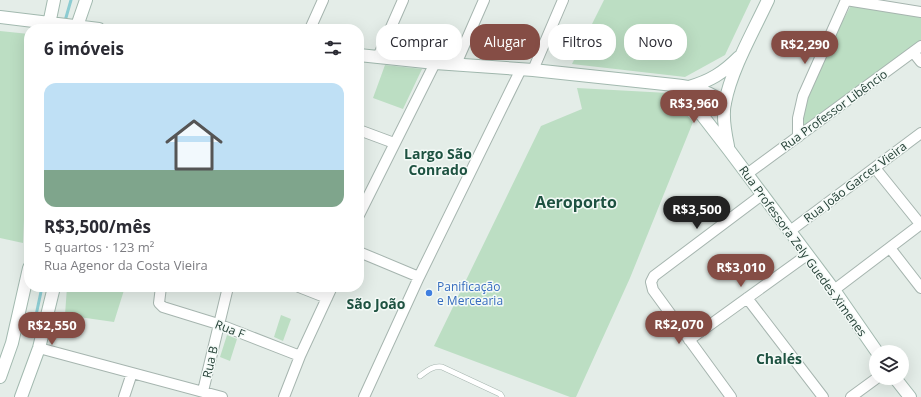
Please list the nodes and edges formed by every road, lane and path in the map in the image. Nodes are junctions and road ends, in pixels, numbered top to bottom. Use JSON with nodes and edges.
{"nodes":[{"id":1,"x":54,"y":0,"type":"edge"},
{"id":2,"x":86,"y":0,"type":"edge"},
{"id":3,"x":323,"y":0,"type":"edge"},
{"id":4,"x":403,"y":0,"type":"edge"},
{"id":5,"x":484,"y":0,"type":"edge"},
{"id":6,"x":563,"y":0,"type":"edge"},
{"id":7,"x":768,"y":0,"type":"edge"},
{"id":8,"x":846,"y":0,"type":"edge"},
{"id":9,"x":921,"y":12,"type":"edge"},
{"id":10,"x":0,"y":17,"type":"edge"},
{"id":11,"x":45,"y":24,"type":"edge"},
{"id":12,"x":51,"y":24,"type":"edge"},
{"id":13,"x":76,"y":24,"type":"edge"},
{"id":14,"x":312,"y":24,"type":"edge"},
{"id":15,"x":392,"y":24,"type":"edge"},
{"id":16,"x":917,"y":49,"type":"edge"},
{"id":17,"x":743,"y":54,"type":"junction"},
{"id":18,"x":364,"y":56,"type":"edge"},
{"id":19,"x":376,"y":57,"type":"edge"},
{"id":20,"x":406,"y":60,"type":"edge"},
{"id":21,"x":921,"y":62,"type":"edge"},
{"id":22,"x":435,"y":63,"type":"junction"},
{"id":23,"x":456,"y":64,"type":"junction"},
{"id":24,"x":527,"y":70,"type":"junction"},
{"id":25,"x":674,"y":84,"type":"junction"},
{"id":26,"x":689,"y":87,"type":"junction"},
{"id":27,"x":725,"y":104,"type":"junction"},
{"id":28,"x":364,"y":132,"type":"edge"},
{"id":29,"x":921,"y":133,"type":"edge"},
{"id":30,"x":798,"y":137,"type":"junction"},
{"id":31,"x":394,"y":143,"type":"junction"},
{"id":32,"x":729,"y":150,"type":"junction"},
{"id":33,"x":875,"y":168,"type":"junction"},
{"id":34,"x":748,"y":174,"type":"junction"},
{"id":35,"x":763,"y":194,"type":"junction"},
{"id":36,"x":364,"y":205,"type":"edge"},
{"id":37,"x":921,"y":224,"type":"edge"},
{"id":38,"x":790,"y":231,"type":"junction"},
{"id":39,"x":890,"y":248,"type":"junction"},
{"id":40,"x":364,"y":254,"type":"edge"},
{"id":41,"x":807,"y":255,"type":"junction"},
{"id":42,"x":419,"y":277,"type":"junction"},
{"id":43,"x":921,"y":288,"type":"edge"},
{"id":44,"x":24,"y":290,"type":"edge"},
{"id":45,"x":834,"y":290,"type":"junction"},
{"id":46,"x":53,"y":292,"type":"edge"},
{"id":47,"x":160,"y":292,"type":"edge"},
{"id":48,"x":227,"y":292,"type":"edge"},
{"id":49,"x":312,"y":292,"type":"edge"},
{"id":50,"x":330,"y":292,"type":"edge"},
{"id":51,"x":327,"y":298,"type":"junction"},
{"id":52,"x":747,"y":298,"type":"junction"},
{"id":53,"x":218,"y":324,"type":"junction"},
{"id":54,"x":689,"y":340,"type":"junction"},
{"id":55,"x":872,"y":345,"type":"edge"},
{"id":56,"x":39,"y":348,"type":"junction"},
{"id":57,"x":300,"y":356,"type":"junction"},
{"id":58,"x":132,"y":373,"type":"junction"},
{"id":59,"x":0,"y":376,"type":"edge"},
{"id":60,"x":420,"y":376,"type":"dead end"},
{"id":61,"x":869,"y":384,"type":"edge"},
{"id":62,"x":901,"y":385,"type":"edge"},
{"id":63,"x":203,"y":391,"type":"junction"},
{"id":64,"x":22,"y":397,"type":"edge"},
{"id":65,"x":124,"y":397,"type":"edge"},
{"id":66,"x":222,"y":397,"type":"edge"},
{"id":67,"x":284,"y":397,"type":"edge"},
{"id":68,"x":364,"y":397,"type":"edge"},
{"id":69,"x":502,"y":397,"type":"edge"},
{"id":70,"x":731,"y":397,"type":"edge"},
{"id":71,"x":823,"y":397,"type":"edge"},
{"id":72,"x":851,"y":397,"type":"edge"},
{"id":73,"x":910,"y":397,"type":"edge"}],
"edges":[{"from":1,"to":12,"type":"street"},
{"from":2,"to":13,"type":"street"},
{"from":3,"to":14,"type":"street"},
{"from":4,"to":15,"type":"street"},
{"from":5,"to":23,"type":"street"},
{"from":6,"to":24,"type":"street"},
{"from":7,"to":17,"type":"street"},
{"from":8,"to":9,"type":"street"},
{"from":8,"to":30,"type":"street"},
{"from":10,"to":11,"type":"street"},
{"from":16,"to":21,"type":"street"},
{"from":16,"to":30,"type":"street","name":"Rua Professor Libêncio"},
{"from":17,"to":26,"type":"street"},
{"from":17,"to":27,"type":"street"},
{"from":18,"to":19,"type":"street"},
{"from":20,"to":22,"type":"street"},
{"from":22,"to":23,"type":"street"},
{"from":22,"to":31,"type":"street"},
{"from":23,"to":24,"type":"street"},
{"from":24,"to":25,"type":"street"},
{"from":24,"to":42,"type":"street"},
{"from":25,"to":26,"type":"street"},
{"from":25,"to":32,"type":"street","name":"Rua Professora Zely Guedes Ximenes"},
{"from":26,"to":27,"type":"street"},
{"from":27,"to":32,"type":"street"},
{"from":28,"to":31,"type":"street"},
{"from":29,"to":33,"type":"street","name":"Rua João Garcez Vieira"},
{"from":30,"to":34,"type":"street","name":"Rua Professor Libêncio"},
{"from":31,"to":36,"type":"street"},
{"from":32,"to":34,"type":"street","name":"Rua Professora Zely Guedes Ximenes"},
{"from":33,"to":37,"type":"street"},
{"from":33,"to":38,"type":"street","name":"Rua João Garcez Vieira"},
{"from":34,"to":35,"type":"street","name":"Rua Professora Zely Guedes Ximenes"},
{"from":35,"to":38,"type":"street","name":"Rua Professora Zely Guedes Ximenes"},
{"from":35,"to":54,"type":"street"},
{"from":37,"to":39,"type":"street"},
{"from":38,"to":41,"type":"street","name":"Rua Professora Zely Guedes Ximenes"},
{"from":39,"to":43,"type":"street"},
{"from":39,"to":45,"type":"street"},
{"from":40,"to":42,"type":"street"},
{"from":41,"to":45,"type":"street","name":"Rua Professora Zely Guedes Ximenes"},
{"from":41,"to":52,"type":"street"},
{"from":42,"to":68,"type":"street"},
{"from":44,"to":59,"type":"street"},
{"from":45,"to":55,"type":"street","name":"Rua Professora Zely Guedes Ximenes"},
{"from":46,"to":56,"type":"street"},
{"from":47,"to":53,"type":"street","name":"Rua F"},
{"from":48,"to":53,"type":"street","name":"Rua B"},
{"from":49,"to":51,"type":"street"},
{"from":50,"to":51,"type":"street"},
{"from":51,"to":57,"type":"street"},
{"from":52,"to":54,"type":"street"},
{"from":52,"to":71,"type":"street"},
{"from":53,"to":57,"type":"street","name":"Rua F"},
{"from":53,"to":63,"type":"street","name":"Rua B"},
{"from":54,"to":70,"type":"street"},
{"from":56,"to":58,"type":"street"},
{"from":56,"to":64,"type":"street"},
{"from":57,"to":67,"type":"street"},
{"from":58,"to":63,"type":"street"},
{"from":58,"to":65,"type":"street"},
{"from":60,"to":69,"type":"lane"},
{"from":61,"to":72,"type":"street"},
{"from":62,"to":73,"type":"street"},
{"from":63,"to":66,"type":"street"}]}
